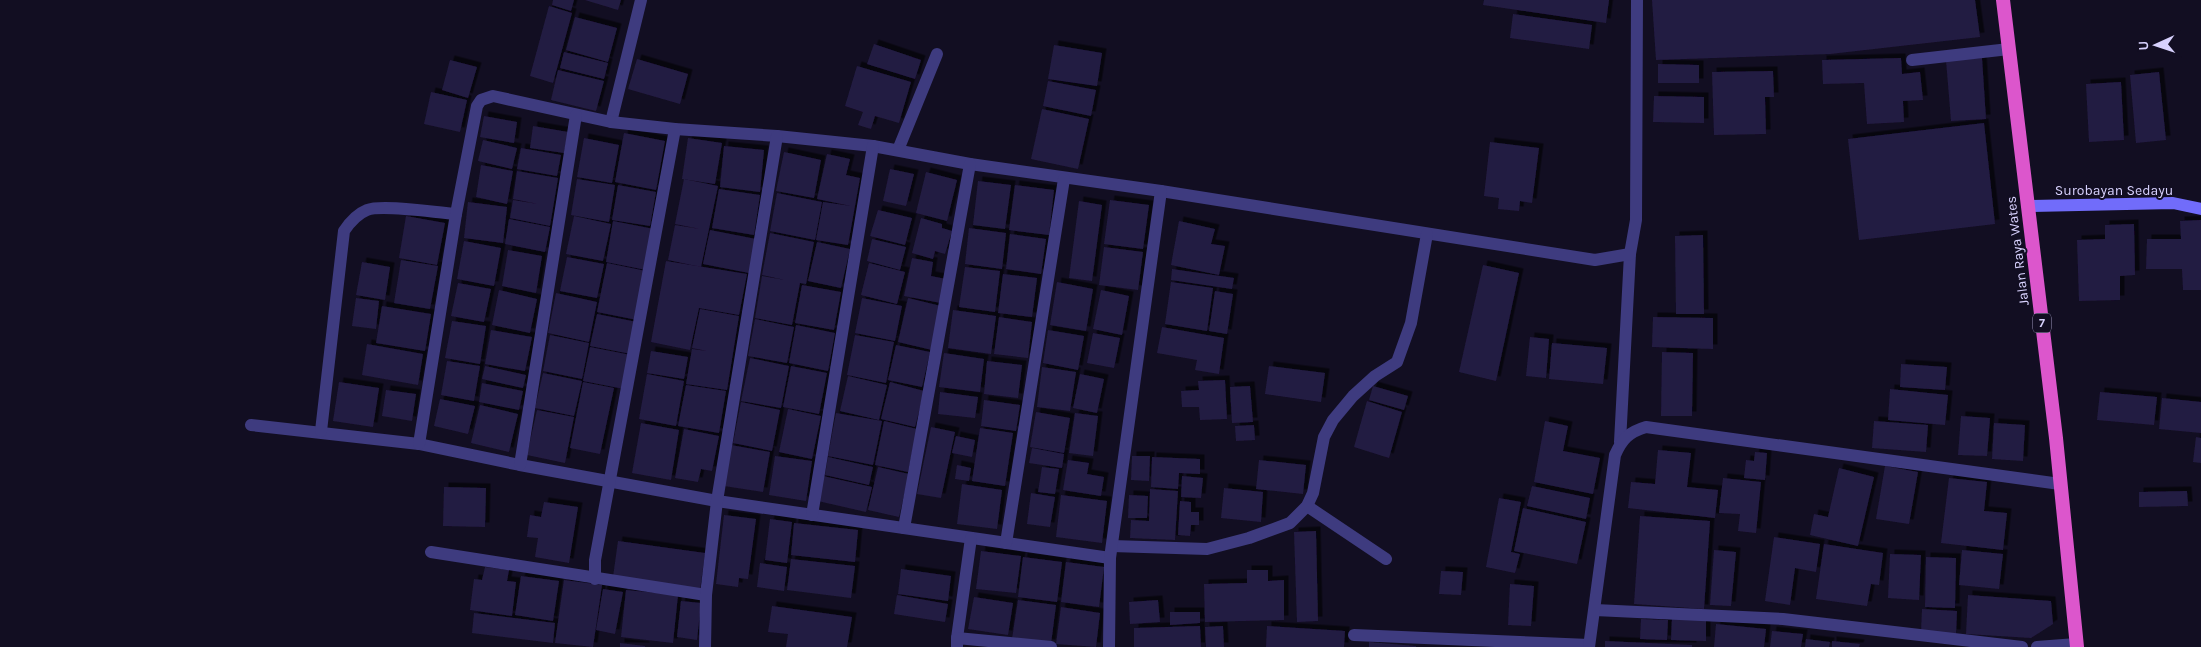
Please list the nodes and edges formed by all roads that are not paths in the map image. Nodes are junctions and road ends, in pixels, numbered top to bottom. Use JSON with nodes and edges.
{"nodes":[{"id":1,"x":641,"y":0,"type":"edge"},
{"id":2,"x":1637,"y":0,"type":"edge"},
{"id":3,"x":2002,"y":0,"type":"edge"},
{"id":4,"x":2009,"y":49,"type":"junction"},
{"id":5,"x":937,"y":54,"type":"dead end"},
{"id":6,"x":1912,"y":60,"type":"dead end"},
{"id":7,"x":576,"y":115,"type":"junction"},
{"id":8,"x":610,"y":122,"type":"junction"},
{"id":9,"x":674,"y":130,"type":"junction"},
{"id":10,"x":777,"y":136,"type":"junction"},
{"id":11,"x":873,"y":146,"type":"junction"},
{"id":12,"x":898,"y":150,"type":"junction"},
{"id":13,"x":970,"y":164,"type":"junction"},
{"id":14,"x":1064,"y":179,"type":"junction"},
{"id":15,"x":1161,"y":191,"type":"junction"},
{"id":16,"x":2028,"y":206,"type":"junction"},
{"id":17,"x":2201,"y":209,"type":"edge"},
{"id":18,"x":456,"y":214,"type":"junction"},
{"id":19,"x":1427,"y":234,"type":"junction"},
{"id":20,"x":1630,"y":254,"type":"junction"},
{"id":21,"x":251,"y":425,"type":"dead end"},
{"id":22,"x":321,"y":431,"type":"junction"},
{"id":23,"x":1620,"y":442,"type":"junction"},
{"id":24,"x":419,"y":444,"type":"junction"},
{"id":25,"x":520,"y":465,"type":"junction"},
{"id":26,"x":610,"y":482,"type":"junction"},
{"id":27,"x":2060,"y":484,"type":"junction"},
{"id":28,"x":717,"y":501,"type":"junction"},
{"id":29,"x":1307,"y":506,"type":"junction"},
{"id":30,"x":812,"y":515,"type":"junction"},
{"id":31,"x":904,"y":528,"type":"junction"},
{"id":32,"x":972,"y":538,"type":"junction"},
{"id":33,"x":1006,"y":543,"type":"junction"},
{"id":34,"x":431,"y":552,"type":"dead end"},
{"id":35,"x":1111,"y":552,"type":"junction"},
{"id":36,"x":1386,"y":559,"type":"dead end"},
{"id":37,"x":595,"y":579,"type":"junction"},
{"id":38,"x":706,"y":595,"type":"junction"},
{"id":39,"x":1595,"y":610,"type":"junction"},
{"id":40,"x":1354,"y":634,"type":"dead end"},
{"id":41,"x":957,"y":642,"type":"edge"},
{"id":42,"x":2076,"y":645,"type":"edge"},
{"id":43,"x":1589,"y":646,"type":"edge"},
{"id":44,"x":704,"y":647,"type":"edge"},
{"id":45,"x":1051,"y":647,"type":"edge"},
{"id":46,"x":1110,"y":647,"type":"edge"},
{"id":47,"x":2022,"y":647,"type":"edge"},
{"id":48,"x":2037,"y":647,"type":"edge"}],
"edges":[{"from":1,"to":8,"type":"street"},
{"from":2,"to":20,"type":"street"},
{"from":3,"to":4,"type":"highway","name":"Jalan Raya Wates","number":"7"},
{"from":4,"to":6,"type":"street"},
{"from":4,"to":16,"type":"highway","name":"Jalan Raya Wates","number":"7"},
{"from":5,"to":12,"type":"street"},
{"from":7,"to":8,"type":"street"},
{"from":7,"to":18,"type":"street"},
{"from":7,"to":25,"type":"street"},
{"from":8,"to":9,"type":"street"},
{"from":9,"to":10,"type":"street"},
{"from":9,"to":26,"type":"street"},
{"from":10,"to":11,"type":"street"},
{"from":10,"to":28,"type":"street"},
{"from":11,"to":12,"type":"street"},
{"from":11,"to":30,"type":"street"},
{"from":12,"to":13,"type":"street"},
{"from":13,"to":14,"type":"street"},
{"from":13,"to":31,"type":"street"},
{"from":14,"to":15,"type":"street"},
{"from":14,"to":33,"type":"street"},
{"from":15,"to":19,"type":"street"},
{"from":15,"to":35,"type":"street"},
{"from":16,"to":17,"type":"main road","name":"Surobayan Sedayu"},
{"from":16,"to":27,"type":"highway","name":"Jalan Raya Wates","number":"7"},
{"from":18,"to":22,"type":"street"},
{"from":18,"to":24,"type":"street"},
{"from":19,"to":20,"type":"street"},
{"from":19,"to":29,"type":"street"},
{"from":20,"to":23,"type":"street"},
{"from":21,"to":22,"type":"street"},
{"from":22,"to":24,"type":"street"},
{"from":23,"to":27,"type":"street"},
{"from":23,"to":39,"type":"street"},
{"from":24,"to":25,"type":"street"},
{"from":25,"to":26,"type":"street"},
{"from":26,"to":28,"type":"street"},
{"from":26,"to":37,"type":"street"},
{"from":27,"to":42,"type":"highway","name":"Jalan Raya Wates","number":"7"},
{"from":28,"to":30,"type":"street"},
{"from":28,"to":38,"type":"street"},
{"from":29,"to":35,"type":"street"},
{"from":29,"to":36,"type":"street"},
{"from":30,"to":31,"type":"street"},
{"from":31,"to":32,"type":"street"},
{"from":32,"to":33,"type":"street"},
{"from":32,"to":41,"type":"street"},
{"from":33,"to":35,"type":"street"},
{"from":34,"to":37,"type":"street"},
{"from":35,"to":46,"type":"street"},
{"from":37,"to":38,"type":"street"},
{"from":38,"to":44,"type":"street"},
{"from":39,"to":43,"type":"street"},
{"from":39,"to":47,"type":"street"},
{"from":40,"to":43,"type":"street"},
{"from":41,"to":45,"type":"street"},
{"from":42,"to":48,"type":"street"}]}
